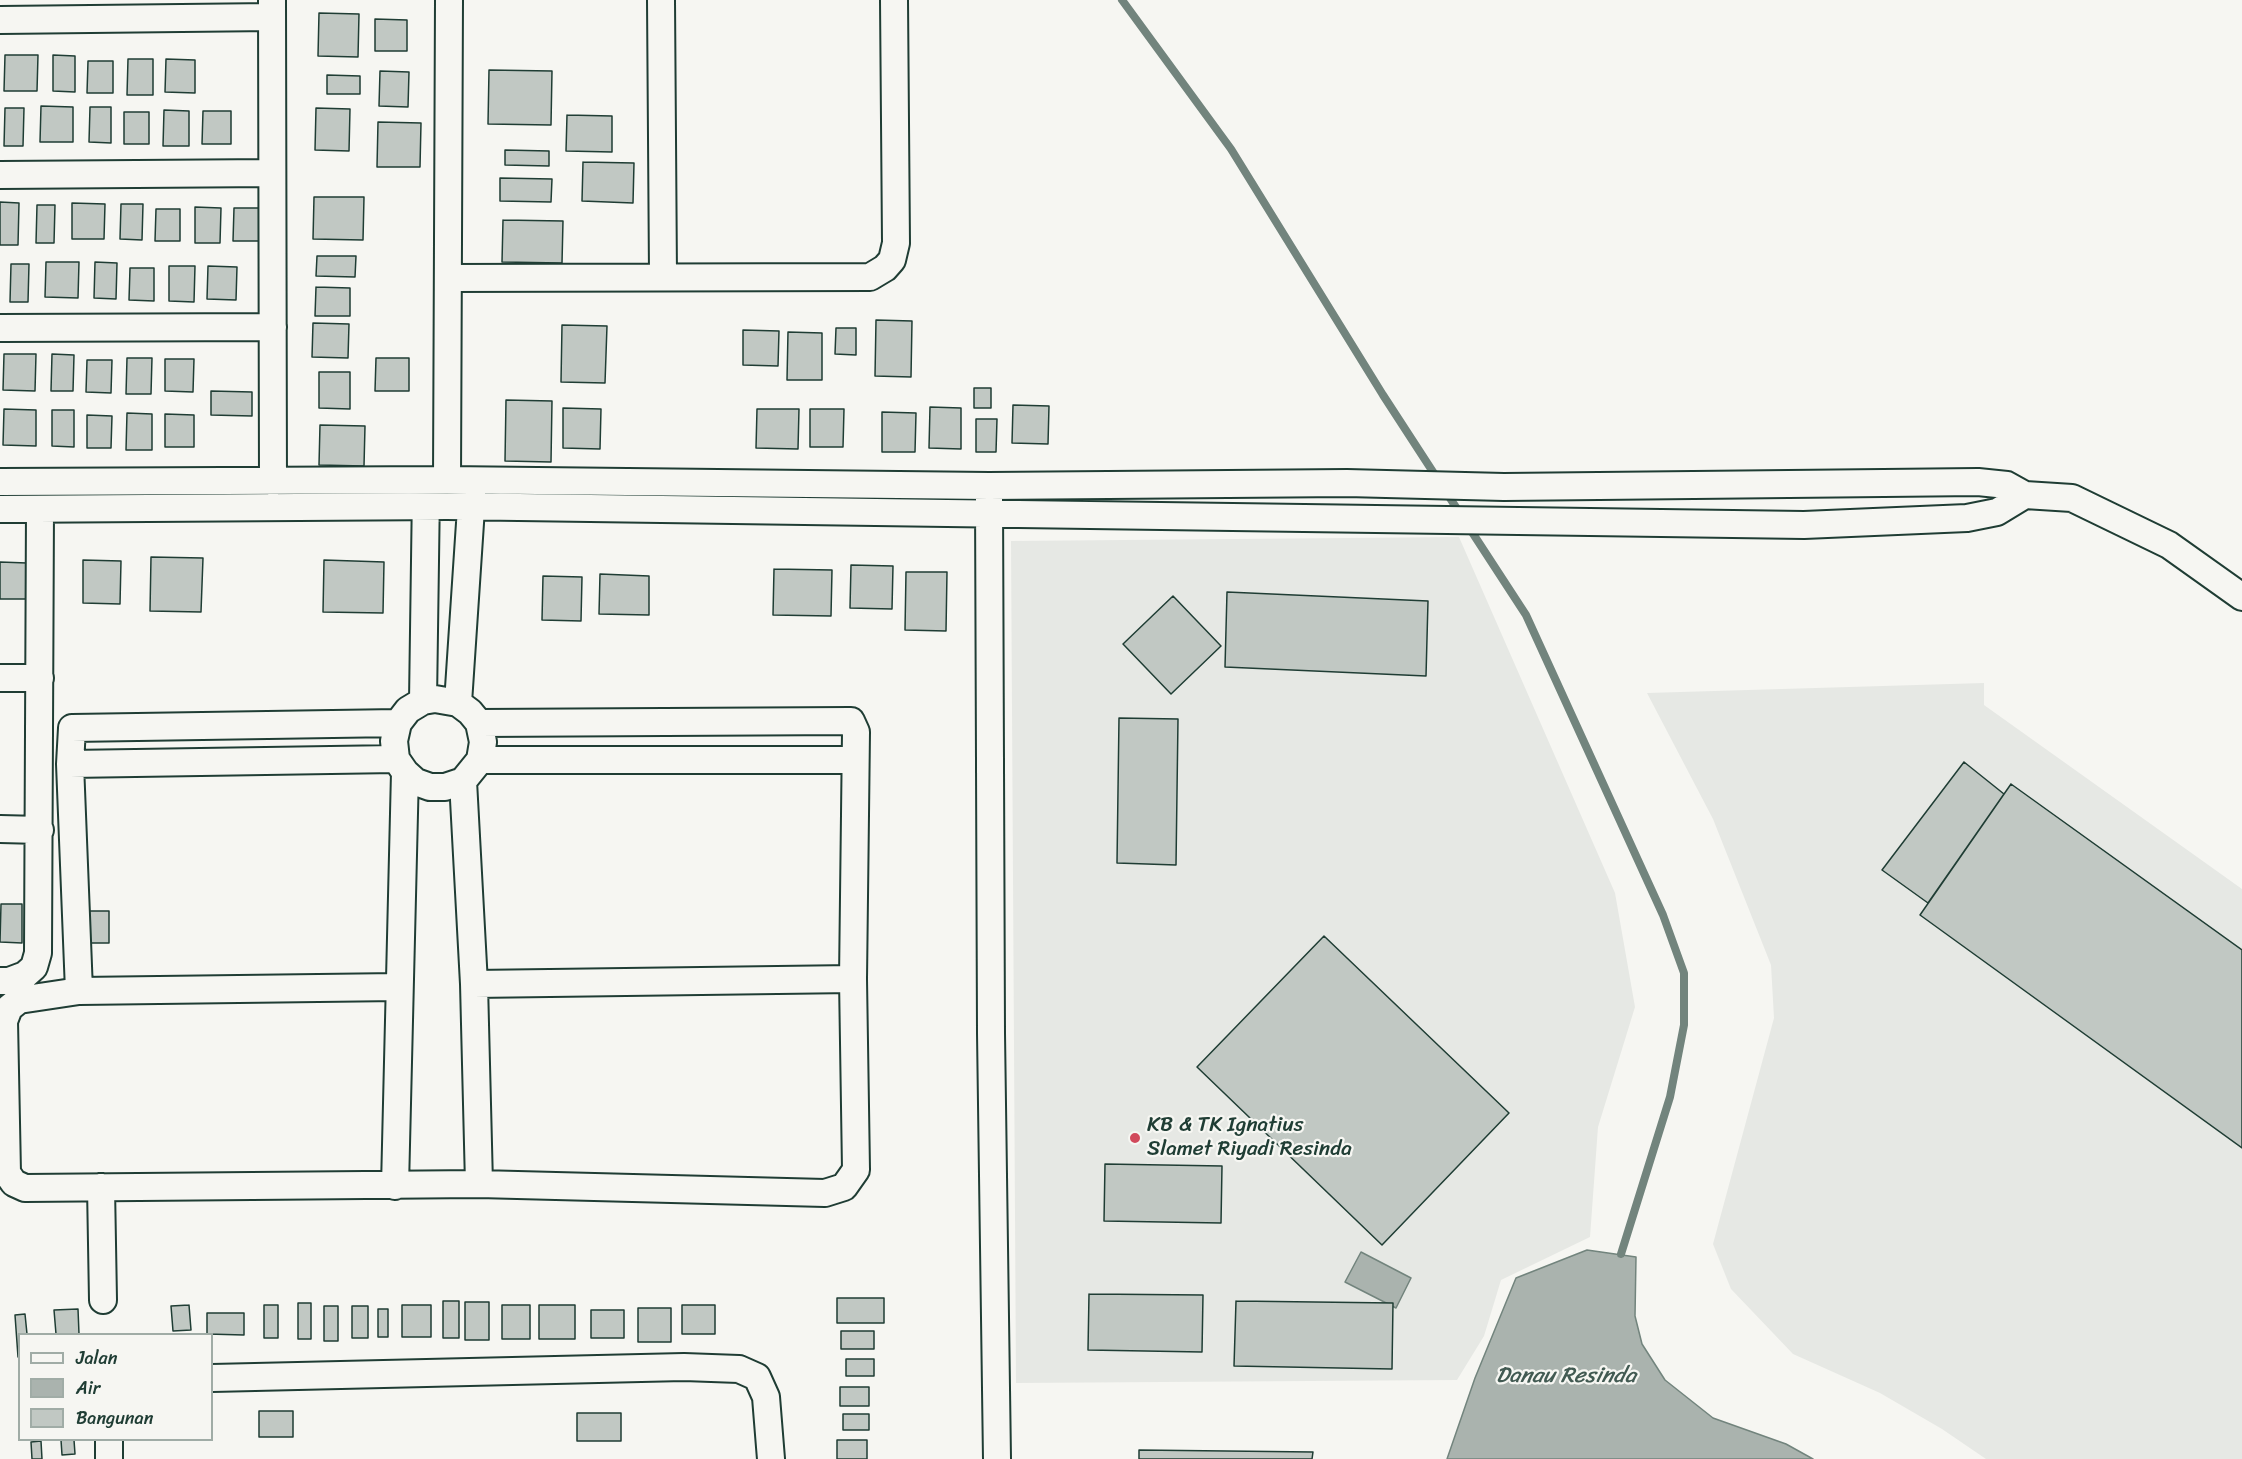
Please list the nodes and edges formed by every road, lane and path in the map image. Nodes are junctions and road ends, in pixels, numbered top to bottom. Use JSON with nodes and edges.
{"nodes":[{"id":1,"x":449,"y":0,"type":"edge"},
{"id":2,"x":661,"y":0,"type":"edge"},
{"id":3,"x":894,"y":0,"type":"edge"},
{"id":4,"x":272,"y":8,"type":"edge"},
{"id":5,"x":0,"y":20,"type":"edge"},
{"id":6,"x":272,"y":173,"type":"junction"},
{"id":7,"x":0,"y":174,"type":"edge"},
{"id":8,"x":663,"y":275,"type":"junction"},
{"id":9,"x":448,"y":278,"type":"junction"},
{"id":10,"x":273,"y":327,"type":"junction"},
{"id":11,"x":0,"y":328,"type":"edge"},
{"id":12,"x":437,"y":480,"type":"junction"},
{"id":13,"x":473,"y":480,"type":"junction"},
{"id":14,"x":0,"y":482,"type":"edge"},
{"id":15,"x":273,"y":482,"type":"junction"},
{"id":16,"x":989,"y":486,"type":"junction"},
{"id":17,"x":2025,"y":495,"type":"junction"},
{"id":18,"x":426,"y":507,"type":"junction"},
{"id":19,"x":471,"y":508,"type":"junction"},
{"id":20,"x":0,"y":509,"type":"edge"},
{"id":21,"x":40,"y":509,"type":"junction"},
{"id":22,"x":989,"y":513,"type":"junction"},
{"id":23,"x":2242,"y":597,"type":"edge"},
{"id":24,"x":0,"y":678,"type":"edge"},
{"id":25,"x":40,"y":678,"type":"junction"},
{"id":26,"x":423,"y":701,"type":"junction"},
{"id":27,"x":458,"y":703,"type":"junction"},
{"id":28,"x":398,"y":723,"type":"junction"},
{"id":29,"x":479,"y":723,"type":"junction"},
{"id":30,"x":480,"y":760,"type":"junction"},
{"id":31,"x":854,"y":760,"type":"junction"},
{"id":32,"x":70,"y":764,"type":"junction"},
{"id":33,"x":400,"y":766,"type":"junction"},
{"id":34,"x":463,"y":781,"type":"junction"},
{"id":35,"x":0,"y":829,"type":"edge"},
{"id":36,"x":40,"y":830,"type":"junction"},
{"id":37,"x":853,"y":979,"type":"junction"},
{"id":38,"x":0,"y":981,"type":"edge"},
{"id":39,"x":474,"y":984,"type":"junction"},
{"id":40,"x":398,"y":987,"type":"junction"},
{"id":41,"x":79,"y":991,"type":"junction"},
{"id":42,"x":479,"y":1184,"type":"junction"},
{"id":43,"x":395,"y":1186,"type":"junction"},
{"id":44,"x":101,"y":1187,"type":"junction"},
{"id":45,"x":103,"y":1300,"type":"dead end"},
{"id":46,"x":213,"y":1378,"type":"edge"},
{"id":47,"x":109,"y":1441,"type":"edge"},
{"id":48,"x":109,"y":1459,"type":"edge"},
{"id":49,"x":771,"y":1459,"type":"edge"},
{"id":50,"x":998,"y":1459,"type":"edge"}],
"edges":[{"from":1,"to":9,"type":"street"},
{"from":2,"to":8,"type":"street"},
{"from":3,"to":8,"type":"street"},
{"from":4,"to":5,"type":"street"},
{"from":4,"to":6,"type":"street"},
{"from":6,"to":7,"type":"street"},
{"from":6,"to":10,"type":"street"},
{"from":8,"to":9,"type":"street"},
{"from":9,"to":12,"type":"street"},
{"from":10,"to":11,"type":"street"},
{"from":10,"to":15,"type":"street"},
{"from":12,"to":13,"type":"street"},
{"from":12,"to":15,"type":"street"},
{"from":12,"to":18,"type":"street"},
{"from":13,"to":16,"type":"street"},
{"from":13,"to":19,"type":"street"},
{"from":14,"to":15,"type":"street"},
{"from":16,"to":17,"type":"street"},
{"from":16,"to":22,"type":"street"},
{"from":17,"to":22,"type":"street"},
{"from":17,"to":23,"type":"street"},
{"from":18,"to":19,"type":"street"},
{"from":18,"to":21,"type":"street"},
{"from":18,"to":26,"type":"street"},
{"from":19,"to":22,"type":"street"},
{"from":19,"to":27,"type":"street"},
{"from":20,"to":21,"type":"street"},
{"from":21,"to":25,"type":"street"},
{"from":22,"to":50,"type":"street"},
{"from":24,"to":25,"type":"street"},
{"from":25,"to":36,"type":"street"},
{"from":26,"to":27,"type":"street"},
{"from":26,"to":28,"type":"street"},
{"from":27,"to":29,"type":"street"},
{"from":28,"to":32,"type":"street"},
{"from":28,"to":33,"type":"street"},
{"from":29,"to":30,"type":"street"},
{"from":29,"to":31,"type":"street"},
{"from":30,"to":31,"type":"street"},
{"from":30,"to":34,"type":"street"},
{"from":31,"to":37,"type":"street"},
{"from":32,"to":33,"type":"street"},
{"from":32,"to":41,"type":"street"},
{"from":33,"to":34,"type":"street"},
{"from":33,"to":40,"type":"street"},
{"from":34,"to":39,"type":"street"},
{"from":35,"to":36,"type":"street"},
{"from":36,"to":38,"type":"street"},
{"from":37,"to":39,"type":"street"},
{"from":37,"to":42,"type":"street"},
{"from":39,"to":42,"type":"street"},
{"from":40,"to":41,"type":"street"},
{"from":40,"to":43,"type":"street"},
{"from":41,"to":44,"type":"street"},
{"from":42,"to":43,"type":"street"},
{"from":43,"to":44,"type":"street"},
{"from":44,"to":45,"type":"street"},
{"from":46,"to":49,"type":"street"},
{"from":47,"to":48,"type":"street"}]}
